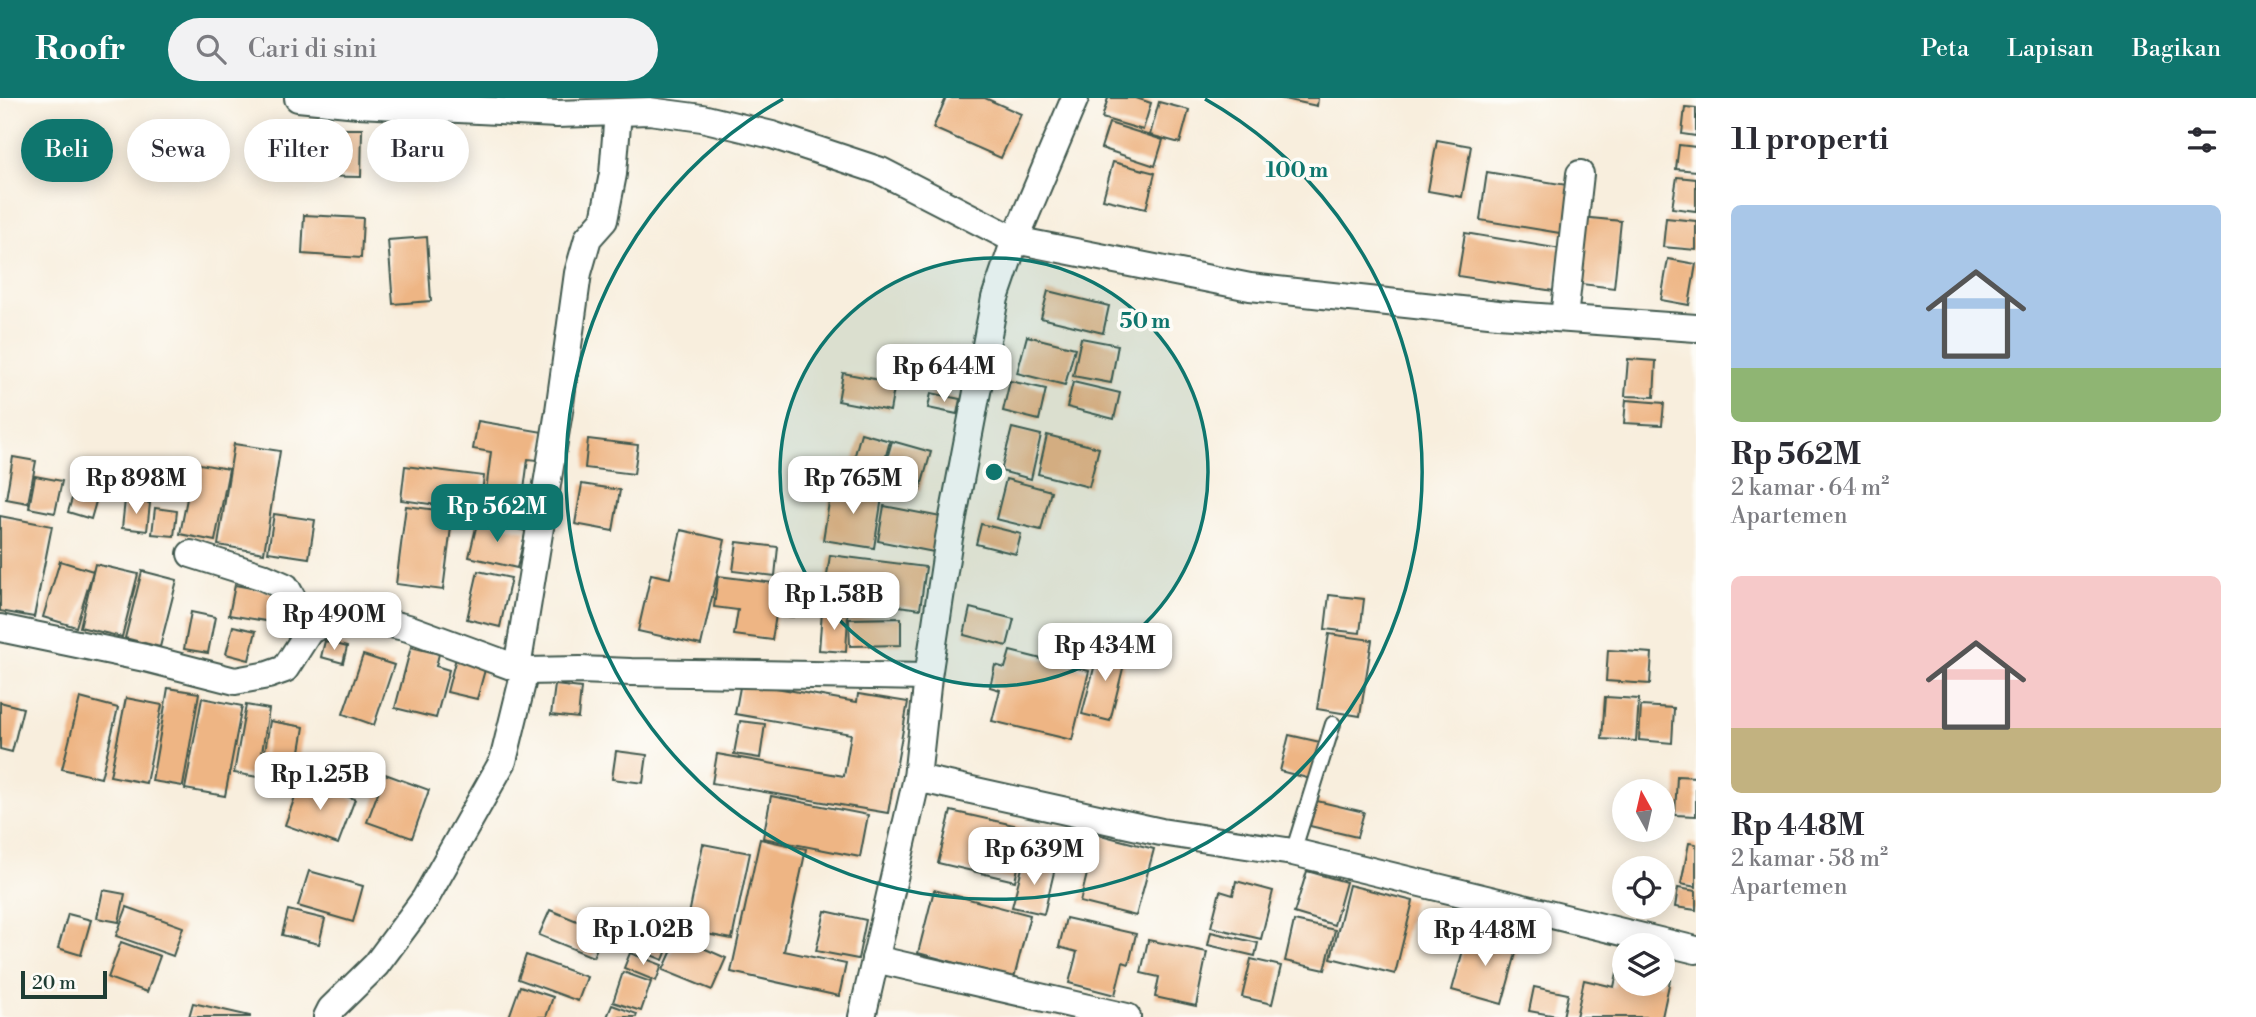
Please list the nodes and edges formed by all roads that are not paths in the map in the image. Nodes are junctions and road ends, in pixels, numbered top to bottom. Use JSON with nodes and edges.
{"nodes":[{"id":1,"x":298,"y":98,"type":"edge"},
{"id":2,"x":1075,"y":98,"type":"edge"},
{"id":3,"x":360,"y":101,"type":"edge"},
{"id":4,"x":618,"y":111,"type":"junction"},
{"id":5,"x":1580,"y":174,"type":"dead end"},
{"id":6,"x":1015,"y":240,"type":"junction"},
{"id":7,"x":1563,"y":318,"type":"junction"},
{"id":8,"x":191,"y":554,"type":"dead end"},
{"id":9,"x":0,"y":628,"type":"edge"},
{"id":10,"x":310,"y":630,"type":"junction"},
{"id":11,"x":521,"y":670,"type":"junction"},
{"id":12,"x":928,"y":677,"type":"junction"},
{"id":13,"x":1333,"y":724,"type":"dead end"},
{"id":14,"x":917,"y":778,"type":"junction"},
{"id":15,"x":1293,"y":852,"type":"junction"},
{"id":16,"x":1696,"y":950,"type":"edge"},
{"id":17,"x":875,"y":960,"type":"junction"},
{"id":18,"x":327,"y":1017,"type":"edge"},
{"id":19,"x":862,"y":1017,"type":"edge"},
{"id":20,"x":1128,"y":1017,"type":"edge"}],
"edges":[{"from":1,"to":3,"type":"street"},
{"from":2,"to":6,"type":"street"},
{"from":3,"to":4,"type":"street"},
{"from":4,"to":6,"type":"street"},
{"from":4,"to":11,"type":"street"},
{"from":5,"to":7,"type":"street"},
{"from":6,"to":7,"type":"street"},
{"from":6,"to":7,"type":"street"},
{"from":6,"to":12,"type":"street"},
{"from":8,"to":10,"type":"street"},
{"from":9,"to":10,"type":"street"},
{"from":10,"to":11,"type":"street"},
{"from":11,"to":12,"type":"street"},
{"from":11,"to":18,"type":"street"},
{"from":12,"to":14,"type":"street"},
{"from":13,"to":15,"type":"lane"},
{"from":14,"to":15,"type":"street"},
{"from":14,"to":17,"type":"street"},
{"from":15,"to":16,"type":"street"},
{"from":17,"to":19,"type":"street"},
{"from":17,"to":20,"type":"street"}]}
